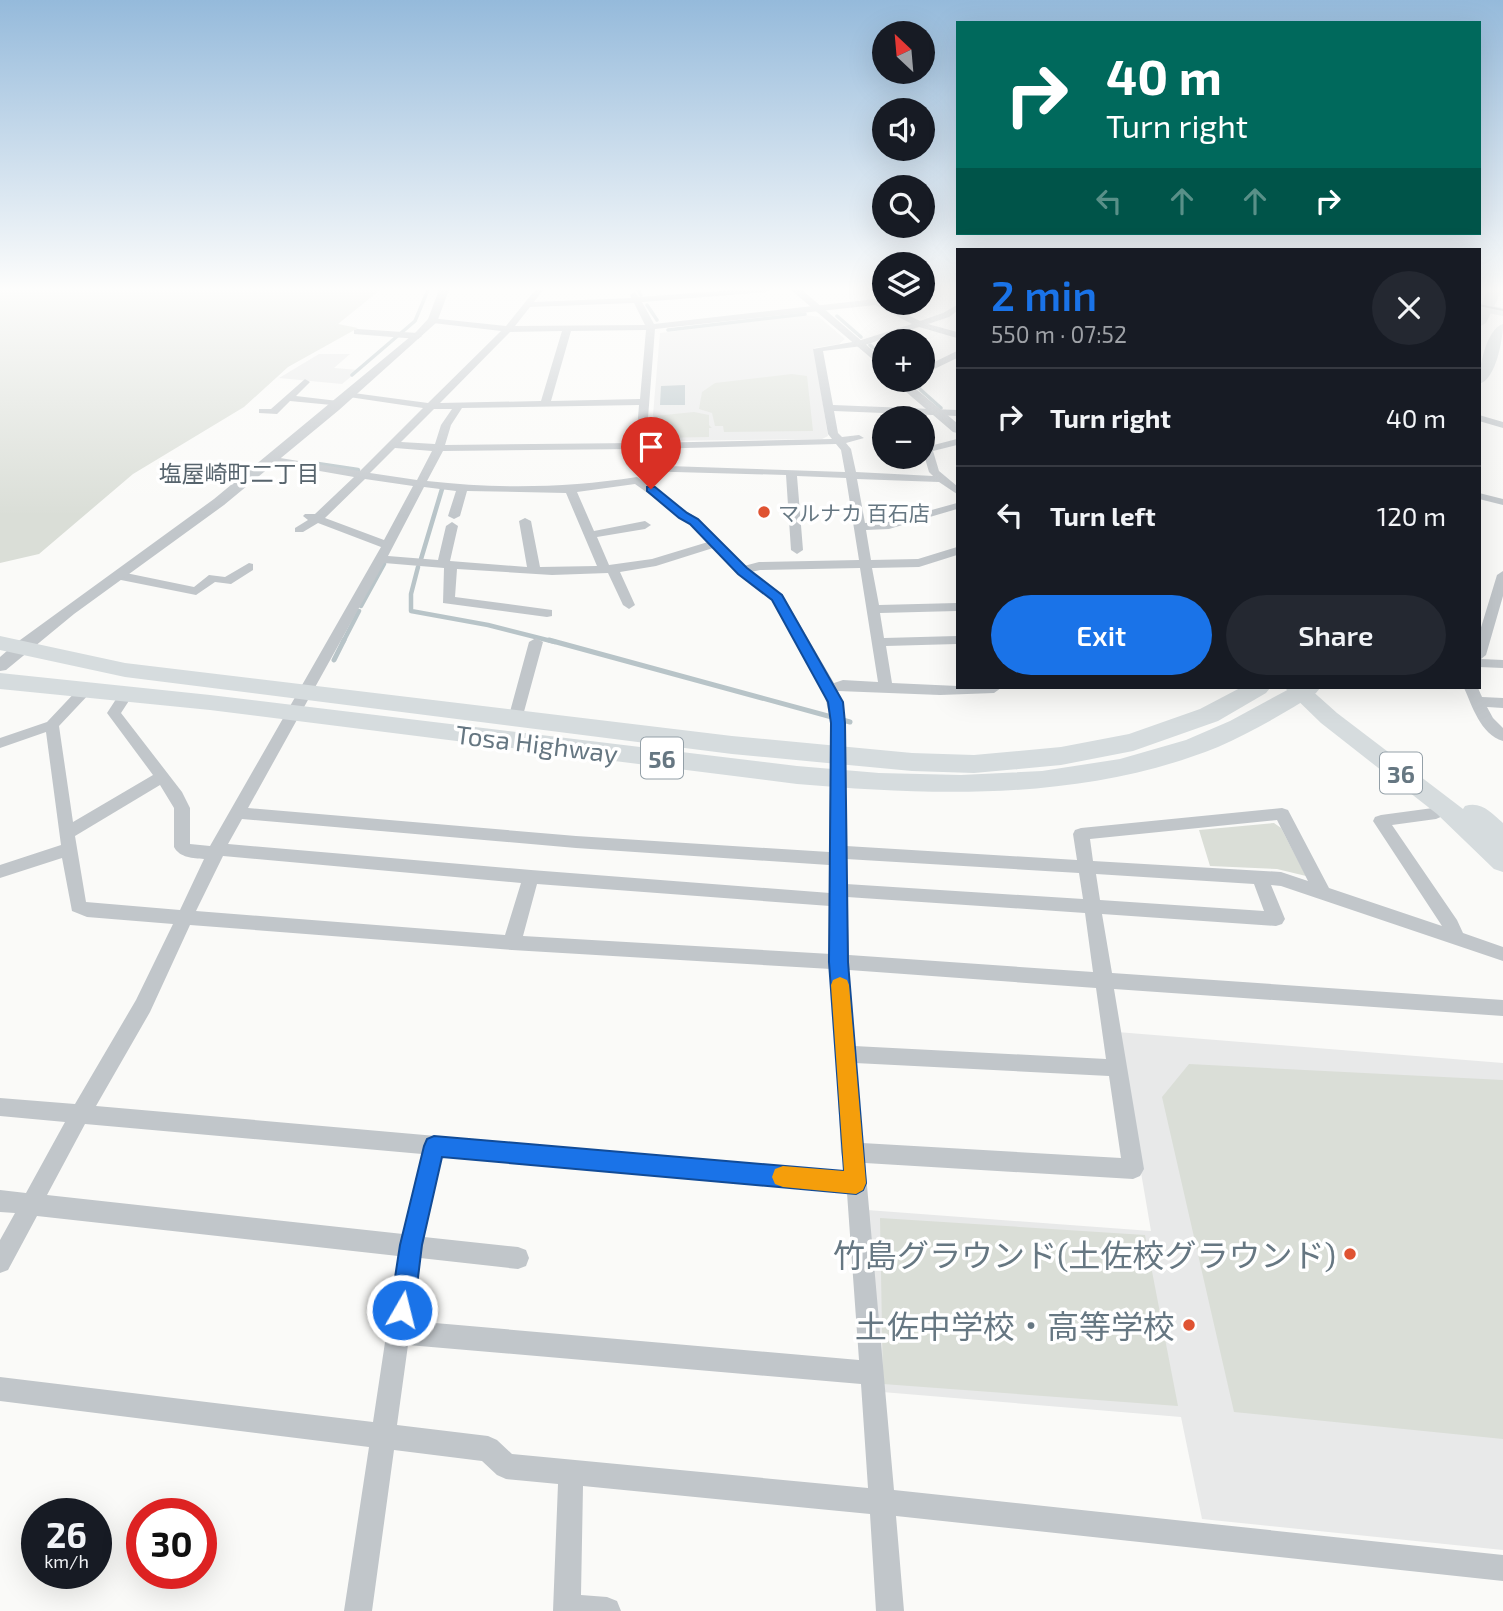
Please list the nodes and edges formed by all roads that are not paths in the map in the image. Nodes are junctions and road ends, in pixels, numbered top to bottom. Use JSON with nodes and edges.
{"nodes":[{"id":1,"x":383,"y":365,"type":"edge"},
{"id":2,"x":471,"y":365,"type":"edge"},
{"id":3,"x":556,"y":365,"type":"edge"},
{"id":4,"x":648,"y":365,"type":"edge"},
{"id":5,"x":821,"y":365,"type":"edge"},
{"id":6,"x":305,"y":382,"type":"dead end"},
{"id":7,"x":917,"y":392,"type":"edge"},
{"id":8,"x":349,"y":394,"type":"junction"},
{"id":9,"x":289,"y":398,"type":"junction"},
{"id":10,"x":646,"y":402,"type":"junction"},
{"id":11,"x":338,"y":404,"type":"junction"},
{"id":12,"x":545,"y":405,"type":"junction"},
{"id":13,"x":429,"y":406,"type":"junction"},
{"id":14,"x":459,"y":406,"type":"junction"},
{"id":15,"x":828,"y":408,"type":"junction"},
{"id":16,"x":263,"y":411,"type":"dead end"},
{"id":17,"x":946,"y":412,"type":"edge"},
{"id":18,"x":1481,"y":419,"type":"edge"},
{"id":19,"x":1503,"y":425,"type":"edge"},
{"id":20,"x":956,"y":427,"type":"edge"},
{"id":21,"x":859,"y":438,"type":"dead end"},
{"id":22,"x":839,"y":441,"type":"junction"},
{"id":23,"x":956,"y":442,"type":"edge"},
{"id":24,"x":391,"y":445,"type":"junction"},
{"id":25,"x":642,"y":446,"type":"junction"},
{"id":26,"x":439,"y":448,"type":"junction"},
{"id":27,"x":274,"y":460,"type":"junction"},
{"id":28,"x":791,"y":472,"type":"junction"},
{"id":29,"x":363,"y":474,"type":"junction"},
{"id":30,"x":638,"y":474,"type":"junction"},
{"id":31,"x":851,"y":475,"type":"junction"},
{"id":32,"x":941,"y":478,"type":"junction"},
{"id":33,"x":420,"y":483,"type":"junction"},
{"id":34,"x":462,"y":488,"type":"junction"},
{"id":35,"x":571,"y":490,"type":"junction"},
{"id":36,"x":956,"y":490,"type":"edge"},
{"id":37,"x":1481,"y":496,"type":"edge"},
{"id":38,"x":1503,"y":502,"type":"edge"},
{"id":39,"x":956,"y":506,"type":"edge"},
{"id":40,"x":303,"y":514,"type":"dead end"},
{"id":41,"x":317,"y":519,"type":"junction"},
{"id":42,"x":525,"y":521,"type":"dead end"},
{"id":43,"x":645,"y":525,"type":"dead end"},
{"id":44,"x":860,"y":527,"type":"junction"},
{"id":45,"x":299,"y":530,"type":"dead end"},
{"id":46,"x":590,"y":535,"type":"junction"},
{"id":47,"x":714,"y":544,"type":"junction"},
{"id":48,"x":387,"y":545,"type":"junction"},
{"id":49,"x":797,"y":550,"type":"dead end"},
{"id":50,"x":956,"y":551,"type":"edge"},
{"id":51,"x":379,"y":559,"type":"junction"},
{"id":52,"x":866,"y":563,"type":"junction"},
{"id":53,"x":447,"y":564,"type":"junction"},
{"id":54,"x":250,"y":567,"type":"dead end"},
{"id":55,"x":608,"y":568,"type":"junction"},
{"id":56,"x":534,"y":570,"type":"junction"},
{"id":57,"x":742,"y":571,"type":"junction"},
{"id":58,"x":121,"y":576,"type":"junction"},
{"id":59,"x":1502,"y":579,"type":"edge"},
{"id":60,"x":629,"y":606,"type":"dead end"},
{"id":61,"x":956,"y":607,"type":"edge"},
{"id":62,"x":875,"y":609,"type":"junction"},
{"id":63,"x":547,"y":613,"type":"dead end"},
{"id":64,"x":1497,"y":618,"type":"edge"},
{"id":65,"x":956,"y":640,"type":"edge"},
{"id":66,"x":536,"y":642,"type":"dead end"},
{"id":67,"x":880,"y":642,"type":"junction"},
{"id":68,"x":11,"y":645,"type":"edge"},
{"id":69,"x":1481,"y":651,"type":"edge"},
{"id":70,"x":1481,"y":663,"type":"edge"},
{"id":71,"x":1503,"y":664,"type":"edge"},
{"id":72,"x":0,"y":666,"type":"edge"},
{"id":73,"x":0,"y":681,"type":"edge"},
{"id":74,"x":830,"y":688,"type":"junction"},
{"id":75,"x":956,"y":688,"type":"edge"},
{"id":76,"x":86,"y":689,"type":"junction"},
{"id":77,"x":886,"y":689,"type":"junction"},
{"id":78,"x":1256,"y":689,"type":"edge"},
{"id":79,"x":1304,"y":689,"type":"edge"},
{"id":80,"x":127,"y":693,"type":"junction"},
{"id":81,"x":1473,"y":695,"type":"edge"},
{"id":82,"x":299,"y":703,"type":"junction"},
{"id":83,"x":1503,"y":703,"type":"edge"},
{"id":84,"x":515,"y":719,"type":"junction"},
{"id":85,"x":52,"y":725,"type":"junction"},
{"id":86,"x":1503,"y":736,"type":"edge"},
{"id":87,"x":0,"y":743,"type":"edge"},
{"id":88,"x":838,"y":767,"type":"junction"},
{"id":89,"x":162,"y":777,"type":"junction"},
{"id":90,"x":1446,"y":808,"type":"junction"},
{"id":91,"x":237,"y":813,"type":"junction"},
{"id":92,"x":1503,"y":837,"type":"edge"},
{"id":93,"x":68,"y":841,"type":"junction"},
{"id":94,"x":217,"y":851,"type":"junction"},
{"id":95,"x":837,"y":855,"type":"junction"},
{"id":96,"x":1503,"y":862,"type":"edge"},
{"id":97,"x":1087,"y":868,"type":"junction"},
{"id":98,"x":0,"y":872,"type":"edge"},
{"id":99,"x":531,"y":877,"type":"junction"},
{"id":100,"x":1260,"y":877,"type":"junction"},
{"id":101,"x":1323,"y":894,"type":"junction"},
{"id":102,"x":839,"y":895,"type":"junction"},
{"id":103,"x":1093,"y":906,"type":"junction"},
{"id":104,"x":187,"y":918,"type":"junction"},
{"id":105,"x":1456,"y":939,"type":"junction"},
{"id":106,"x":512,"y":943,"type":"junction"},
{"id":107,"x":1503,"y":954,"type":"edge"},
{"id":108,"x":838,"y":962,"type":"junction"},
{"id":109,"x":1105,"y":979,"type":"junction"},
{"id":110,"x":1503,"y":1008,"type":"edge"},
{"id":111,"x":845,"y":1054,"type":"junction"},
{"id":112,"x":1118,"y":1068,"type":"junction"},
{"id":113,"x":0,"y":1107,"type":"edge"},
{"id":114,"x":79,"y":1115,"type":"junction"},
{"id":115,"x":434,"y":1146,"type":"junction"},
{"id":116,"x":852,"y":1152,"type":"junction"},
{"id":117,"x":856,"y":1183,"type":"junction"},
{"id":118,"x":0,"y":1201,"type":"edge"},
{"id":119,"x":30,"y":1204,"type":"junction"},
{"id":120,"x":411,"y":1245,"type":"junction"},
{"id":121,"x":518,"y":1258,"type":"dead end"},
{"id":122,"x":0,"y":1262,"type":"edge"},
{"id":123,"x":399,"y":1332,"type":"junction"},
{"id":124,"x":872,"y":1373,"type":"junction"},
{"id":125,"x":0,"y":1389,"type":"edge"},
{"id":126,"x":385,"y":1438,"type":"junction"},
{"id":127,"x":571,"y":1472,"type":"junction"},
{"id":128,"x":882,"y":1502,"type":"junction"},
{"id":129,"x":1503,"y":1567,"type":"edge"},
{"id":130,"x":567,"y":1609,"type":"edge"},
{"id":131,"x":359,"y":1611,"type":"edge"},
{"id":132,"x":607,"y":1611,"type":"edge"},
{"id":133,"x":890,"y":1611,"type":"edge"}],
"edges":[{"from":1,"to":8,"type":"street"},
{"from":2,"to":13,"type":"street"},
{"from":3,"to":12,"type":"street"},
{"from":4,"to":10,"type":"street"},
{"from":5,"to":15,"type":"street"},
{"from":6,"to":9,"type":"street"},
{"from":7,"to":17,"type":"street"},
{"from":8,"to":11,"type":"street"},
{"from":8,"to":13,"type":"street"},
{"from":9,"to":11,"type":"street"},
{"from":9,"to":16,"type":"street"},
{"from":10,"to":12,"type":"street"},
{"from":10,"to":25,"type":"street"},
{"from":11,"to":27,"type":"street"},
{"from":12,"to":14,"type":"street"},
{"from":13,"to":14,"type":"street"},
{"from":13,"to":24,"type":"street"},
{"from":14,"to":26,"type":"street"},
{"from":15,"to":17,"type":"street"},
{"from":15,"to":22,"type":"street"},
{"from":17,"to":20,"type":"street"},
{"from":18,"to":19,"type":"street"},
{"from":21,"to":22,"type":"street"},
{"from":22,"to":25,"type":"street"},
{"from":22,"to":31,"type":"street"},
{"from":23,"to":32,"type":"street"},
{"from":24,"to":26,"type":"street"},
{"from":24,"to":29,"type":"street"},
{"from":25,"to":26,"type":"street"},
{"from":25,"to":30,"type":"street"},
{"from":26,"to":33,"type":"street"},
{"from":27,"to":29,"type":"street"},
{"from":27,"to":58,"type":"street"},
{"from":28,"to":30,"type":"street"},
{"from":28,"to":31,"type":"street"},
{"from":28,"to":49,"type":"street"},
{"from":29,"to":33,"type":"street"},
{"from":29,"to":41,"type":"street"},
{"from":30,"to":35,"type":"street"},
{"from":30,"to":47,"type":"street"},
{"from":31,"to":32,"type":"street"},
{"from":31,"to":44,"type":"street"},
{"from":32,"to":36,"type":"street"},
{"from":33,"to":34,"type":"street"},
{"from":33,"to":48,"type":"street"},
{"from":34,"to":35,"type":"street"},
{"from":34,"to":53,"type":"street"},
{"from":35,"to":46,"type":"street"},
{"from":37,"to":38,"type":"street"},
{"from":39,"to":44,"type":"street"},
{"from":40,"to":41,"type":"street"},
{"from":41,"to":45,"type":"street"},
{"from":41,"to":48,"type":"street"},
{"from":42,"to":56,"type":"street"},
{"from":43,"to":46,"type":"street"},
{"from":44,"to":52,"type":"street"},
{"from":46,"to":55,"type":"street"},
{"from":47,"to":55,"type":"street"},
{"from":47,"to":57,"type":"street"},
{"from":48,"to":51,"type":"street"},
{"from":50,"to":52,"type":"street"},
{"from":51,"to":53,"type":"street"},
{"from":51,"to":82,"type":"street"},
{"from":52,"to":57,"type":"street"},
{"from":52,"to":62,"type":"street"},
{"from":53,"to":56,"type":"street"},
{"from":53,"to":63,"type":"street"},
{"from":54,"to":58,"type":"street"},
{"from":55,"to":56,"type":"street"},
{"from":55,"to":60,"type":"street"},
{"from":57,"to":74,"type":"street"},
{"from":58,"to":68,"type":"street"},
{"from":59,"to":64,"type":"street"},
{"from":61,"to":62,"type":"street"},
{"from":62,"to":67,"type":"street"},
{"from":64,"to":69,"type":"street"},
{"from":65,"to":67,"type":"street"},
{"from":66,"to":84,"type":"street"},
{"from":67,"to":77,"type":"street"},
{"from":68,"to":72,"type":"street"},
{"from":68,"to":82,"type":"highway","name":"Tosa Highway","number":"56"},
{"from":70,"to":71,"type":"street"},
{"from":73,"to":76,"type":"highway","name":"Tosa Highway","number":"56"},
{"from":74,"to":77,"type":"street"},
{"from":74,"to":88,"type":"street"},
{"from":75,"to":77,"type":"street"},
{"from":76,"to":80,"type":"highway","name":"Tosa Highway","number":"56"},
{"from":76,"to":85,"type":"street"},
{"from":78,"to":88,"type":"highway","name":"Tosa Highway","number":"56"},
{"from":79,"to":88,"type":"highway","name":"Tosa Highway","number":"56"},
{"from":79,"to":90,"type":"main road","number":"36"},
{"from":79,"to":92,"type":"main road","number":"36"},
{"from":80,"to":82,"type":"highway","name":"Tosa Highway","number":"56"},
{"from":80,"to":89,"type":"street"},
{"from":81,"to":83,"type":"street"},
{"from":81,"to":86,"type":"street"},
{"from":82,"to":84,"type":"highway","name":"Tosa Highway","number":"56"},
{"from":82,"to":88,"type":"highway","name":"Tosa Highway","number":"56"},
{"from":82,"to":91,"type":"street"},
{"from":84,"to":88,"type":"highway","name":"Tosa Highway","number":"56"},
{"from":85,"to":87,"type":"street"},
{"from":85,"to":93,"type":"street"},
{"from":88,"to":95,"type":"street"},
{"from":89,"to":93,"type":"street"},
{"from":89,"to":94,"type":"street"},
{"from":90,"to":96,"type":"main road","number":"36"},
{"from":90,"to":105,"type":"street"},
{"from":91,"to":94,"type":"street"},
{"from":91,"to":95,"type":"street"},
{"from":93,"to":98,"type":"street"},
{"from":93,"to":104,"type":"street"},
{"from":94,"to":99,"type":"street"},
{"from":94,"to":104,"type":"street"},
{"from":95,"to":97,"type":"street"},
{"from":95,"to":102,"type":"street"},
{"from":97,"to":100,"type":"street"},
{"from":97,"to":101,"type":"street"},
{"from":97,"to":103,"type":"street"},
{"from":99,"to":102,"type":"street"},
{"from":99,"to":106,"type":"street"},
{"from":100,"to":101,"type":"street"},
{"from":100,"to":103,"type":"street"},
{"from":101,"to":105,"type":"street"},
{"from":102,"to":103,"type":"street"},
{"from":102,"to":108,"type":"street"},
{"from":103,"to":109,"type":"street"},
{"from":104,"to":106,"type":"street"},
{"from":104,"to":114,"type":"street"},
{"from":105,"to":107,"type":"street"},
{"from":106,"to":108,"type":"street"},
{"from":108,"to":109,"type":"street"},
{"from":108,"to":111,"type":"street"},
{"from":109,"to":110,"type":"street"},
{"from":109,"to":112,"type":"street"},
{"from":111,"to":112,"type":"street"},
{"from":111,"to":116,"type":"street"},
{"from":112,"to":116,"type":"street"},
{"from":113,"to":114,"type":"street"},
{"from":114,"to":115,"type":"street"},
{"from":114,"to":119,"type":"street"},
{"from":115,"to":117,"type":"street"},
{"from":115,"to":120,"type":"street"},
{"from":116,"to":117,"type":"street"},
{"from":117,"to":124,"type":"street"},
{"from":118,"to":119,"type":"street"},
{"from":119,"to":120,"type":"street"},
{"from":119,"to":122,"type":"street"},
{"from":120,"to":121,"type":"street"},
{"from":120,"to":123,"type":"street"},
{"from":123,"to":124,"type":"street"},
{"from":123,"to":126,"type":"street"},
{"from":124,"to":128,"type":"street"},
{"from":125,"to":126,"type":"street"},
{"from":126,"to":127,"type":"street"},
{"from":126,"to":131,"type":"street"},
{"from":127,"to":128,"type":"street"},
{"from":127,"to":130,"type":"street"},
{"from":128,"to":129,"type":"street"},
{"from":128,"to":133,"type":"street"},
{"from":130,"to":132,"type":"street"}]}
